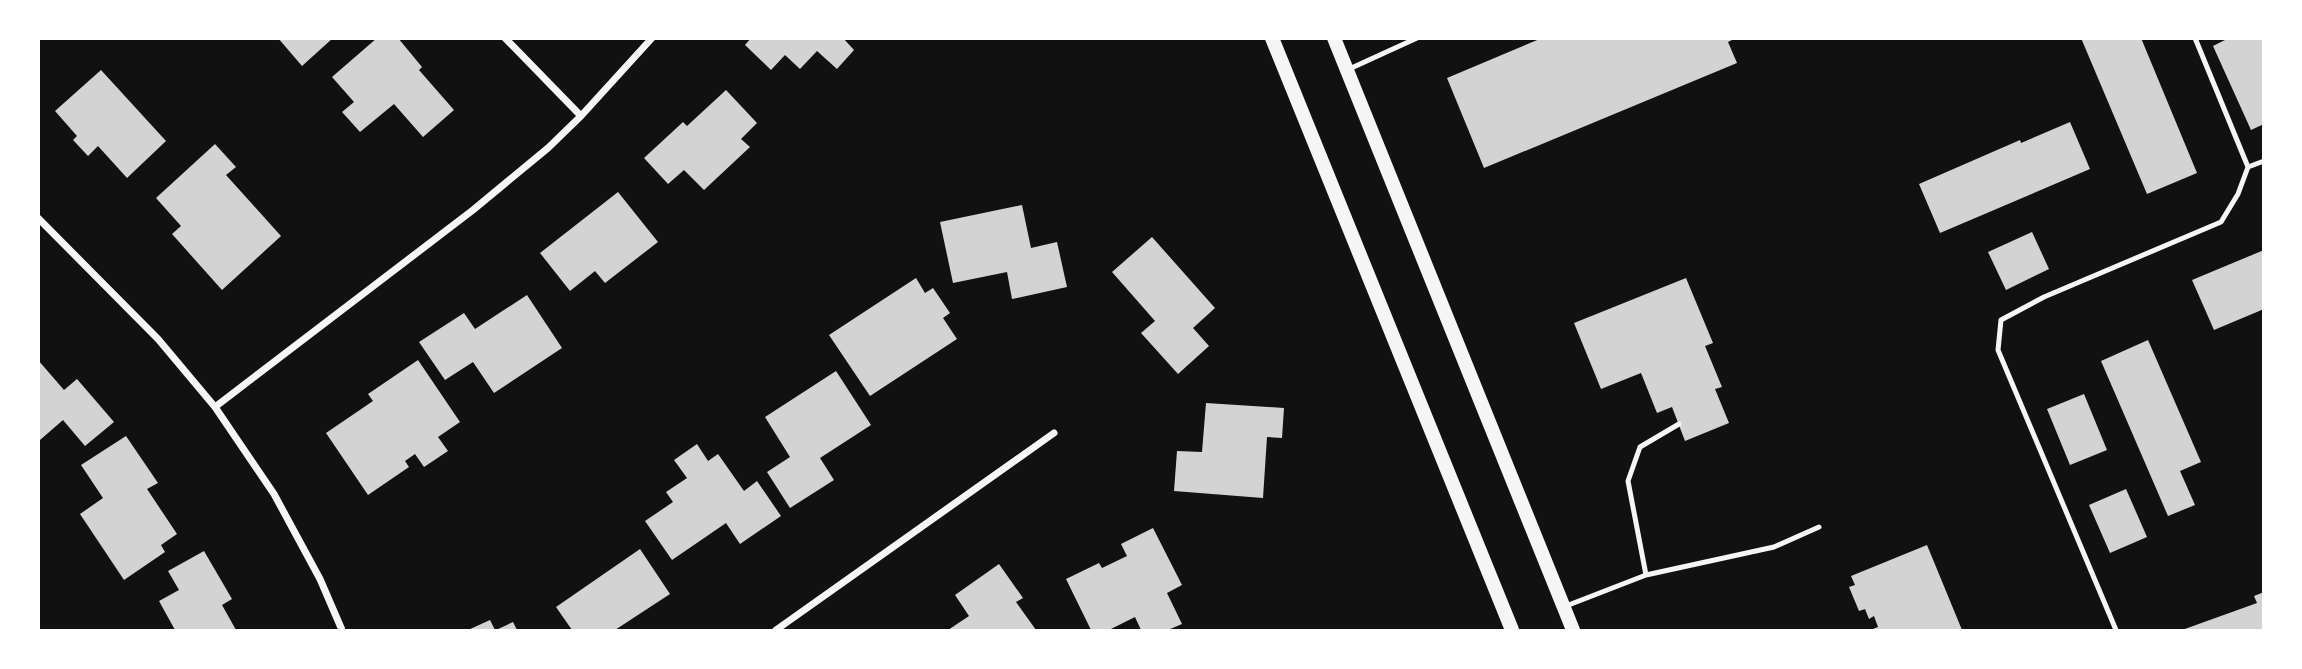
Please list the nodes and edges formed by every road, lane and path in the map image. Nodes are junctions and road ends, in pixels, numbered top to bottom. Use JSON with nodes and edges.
{"nodes":[{"id":1,"x":505,"y":38,"type":"edge"},
{"id":2,"x":652,"y":38,"type":"edge"},
{"id":3,"x":1272,"y":38,"type":"edge"},
{"id":4,"x":1334,"y":38,"type":"edge"},
{"id":5,"x":1417,"y":38,"type":"edge"},
{"id":6,"x":2195,"y":38,"type":"edge"},
{"id":7,"x":1347,"y":70,"type":"junction"},
{"id":8,"x":582,"y":116,"type":"junction"},
{"id":9,"x":2263,"y":161,"type":"edge"},
{"id":10,"x":2248,"y":167,"type":"junction"},
{"id":11,"x":38,"y":218,"type":"edge"},
{"id":12,"x":215,"y":407,"type":"junction"},
{"id":13,"x":1678,"y":424,"type":"dead end"},
{"id":14,"x":1054,"y":433,"type":"dead end"},
{"id":15,"x":1819,"y":527,"type":"dead end"},
{"id":16,"x":1646,"y":575,"type":"junction"},
{"id":17,"x":1564,"y":608,"type":"junction"},
{"id":18,"x":342,"y":631,"type":"edge"},
{"id":19,"x":776,"y":631,"type":"edge"},
{"id":20,"x":1512,"y":631,"type":"edge"},
{"id":21,"x":1573,"y":631,"type":"edge"},
{"id":22,"x":2116,"y":631,"type":"edge"}],
"edges":[{"from":1,"to":8,"type":"street"},
{"from":2,"to":8,"type":"street"},
{"from":3,"to":20,"type":"main road"},
{"from":4,"to":7,"type":"main road"},
{"from":5,"to":7,"type":"lane"},
{"from":6,"to":10,"type":"lane"},
{"from":7,"to":17,"type":"main road"},
{"from":8,"to":12,"type":"street"},
{"from":9,"to":10,"type":"lane"},
{"from":10,"to":22,"type":"lane"},
{"from":11,"to":12,"type":"street"},
{"from":12,"to":18,"type":"street"},
{"from":13,"to":16,"type":"lane"},
{"from":14,"to":19,"type":"street"},
{"from":15,"to":16,"type":"lane"},
{"from":16,"to":17,"type":"lane"},
{"from":17,"to":21,"type":"main road"}]}
